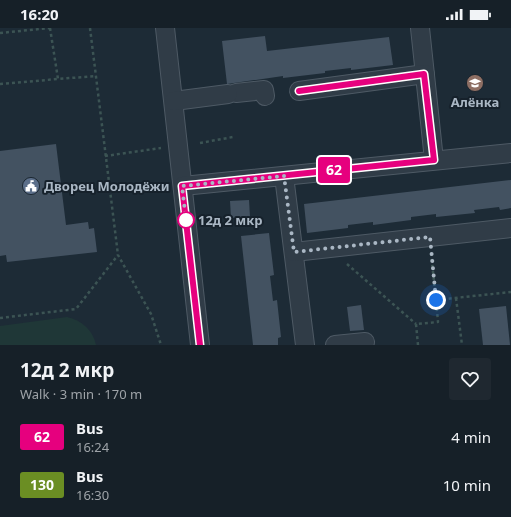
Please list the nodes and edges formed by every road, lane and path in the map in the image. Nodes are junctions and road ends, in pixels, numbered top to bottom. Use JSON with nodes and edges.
{"nodes":[{"id":1,"x":50,"y":28,"type":"edge"},
{"id":2,"x":90,"y":28,"type":"edge"},
{"id":3,"x":165,"y":28,"type":"edge"},
{"id":4,"x":420,"y":28,"type":"edge"},
{"id":5,"x":0,"y":33,"type":"edge"},
{"id":6,"x":424,"y":74,"type":"junction"},
{"id":7,"x":96,"y":76,"type":"junction"},
{"id":8,"x":58,"y":79,"type":"junction"},
{"id":9,"x":0,"y":84,"type":"edge"},
{"id":10,"x":299,"y":91,"type":"dead end"},
{"id":11,"x":265,"y":96,"type":"dead end"},
{"id":12,"x":174,"y":101,"type":"junction"},
{"id":13,"x":233,"y":137,"type":"dead end"},
{"id":14,"x":200,"y":143,"type":"dead end"},
{"id":15,"x":161,"y":148,"type":"dead end"},
{"id":16,"x":511,"y":153,"type":"edge"},
{"id":17,"x":105,"y":156,"type":"junction"},
{"id":18,"x":434,"y":160,"type":"junction"},
{"id":19,"x":284,"y":176,"type":"junction"},
{"id":20,"x":182,"y":186,"type":"junction"},
{"id":21,"x":511,"y":228,"type":"edge"},
{"id":22,"x":430,"y":237,"type":"junction"},
{"id":23,"x":329,"y":248,"type":"junction"},
{"id":24,"x":294,"y":252,"type":"junction"},
{"id":25,"x":118,"y":255,"type":"junction"},
{"id":26,"x":511,"y":292,"type":"edge"},
{"id":27,"x":456,"y":298,"type":"junction"},
{"id":28,"x":436,"y":300,"type":"junction"},
{"id":29,"x":0,"y":318,"type":"edge"},
{"id":30,"x":416,"y":324,"type":"junction"},
{"id":31,"x":365,"y":342,"type":"dead end"},
{"id":32,"x":161,"y":345,"type":"edge"},
{"id":33,"x":200,"y":345,"type":"edge"},
{"id":34,"x":305,"y":345,"type":"edge"},
{"id":35,"x":335,"y":345,"type":"edge"},
{"id":36,"x":418,"y":345,"type":"edge"},
{"id":37,"x":462,"y":345,"type":"edge"}],
"edges":[{"from":1,"to":5,"type":"path"},
{"from":1,"to":8,"type":"path"},
{"from":2,"to":7,"type":"path"},
{"from":3,"to":12,"type":"street"},
{"from":4,"to":6,"type":"street"},
{"from":6,"to":10,"type":"street"},
{"from":6,"to":18,"type":"street"},
{"from":7,"to":8,"type":"path"},
{"from":7,"to":17,"type":"path"},
{"from":8,"to":9,"type":"path"},
{"from":11,"to":12,"type":"street"},
{"from":12,"to":20,"type":"street"},
{"from":13,"to":14,"type":"path"},
{"from":15,"to":17,"type":"path"},
{"from":16,"to":18,"type":"street"},
{"from":17,"to":25,"type":"path"},
{"from":18,"to":19,"type":"street"},
{"from":19,"to":20,"type":"street"},
{"from":19,"to":24,"type":"street"},
{"from":20,"to":33,"type":"street"},
{"from":21,"to":22,"type":"street"},
{"from":22,"to":23,"type":"street"},
{"from":22,"to":28,"type":"path"},
{"from":23,"to":24,"type":"street"},
{"from":23,"to":30,"type":"path"},
{"from":24,"to":34,"type":"street"},
{"from":25,"to":29,"type":"path"},
{"from":25,"to":32,"type":"path"},
{"from":26,"to":27,"type":"path"},
{"from":27,"to":28,"type":"path"},
{"from":27,"to":37,"type":"path"},
{"from":28,"to":30,"type":"path"},
{"from":30,"to":36,"type":"path"},
{"from":31,"to":35,"type":"street"}]}
